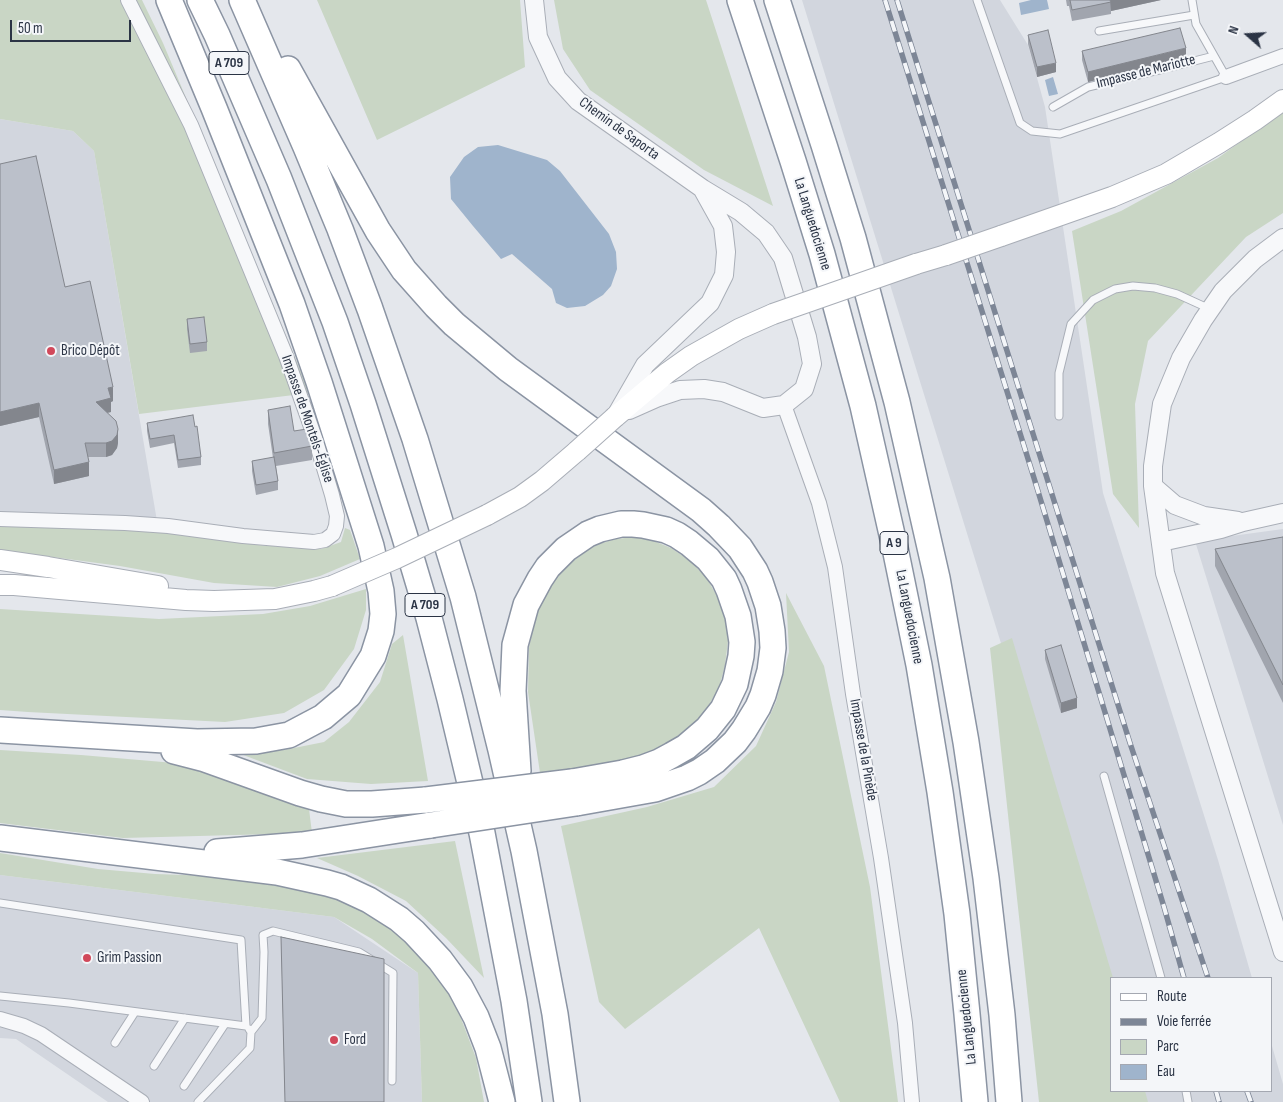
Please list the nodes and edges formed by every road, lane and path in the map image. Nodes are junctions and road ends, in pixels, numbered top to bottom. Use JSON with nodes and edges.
{"nodes":[{"id":1,"x":128,"y":0,"type":"edge"},
{"id":2,"x":168,"y":0,"type":"edge"},
{"id":3,"x":200,"y":0,"type":"edge"},
{"id":4,"x":242,"y":0,"type":"edge"},
{"id":5,"x":250,"y":0,"type":"edge"},
{"id":6,"x":534,"y":0,"type":"edge"},
{"id":7,"x":740,"y":0,"type":"edge"},
{"id":8,"x":776,"y":0,"type":"edge"},
{"id":9,"x":977,"y":0,"type":"edge"},
{"id":10,"x":1192,"y":0,"type":"edge"},
{"id":11,"x":1194,"y":14,"type":"junction"},
{"id":12,"x":1099,"y":32,"type":"dead end"},
{"id":13,"x":1214,"y":56,"type":"junction"},
{"id":14,"x":1283,"y":56,"type":"edge"},
{"id":15,"x":1226,"y":77,"type":"junction"},
{"id":16,"x":1283,"y":100,"type":"edge"},
{"id":17,"x":1053,"y":107,"type":"dead end"},
{"id":18,"x":703,"y":189,"type":"junction"},
{"id":19,"x":1283,"y":238,"type":"edge"},
{"id":20,"x":1210,"y":309,"type":"junction"},
{"id":21,"x":784,"y":405,"type":"junction"},
{"id":22,"x":1059,"y":416,"type":"dead end"},
{"id":23,"x":615,"y":417,"type":"junction"},
{"id":24,"x":1153,"y":486,"type":"junction"},
{"id":25,"x":1283,"y":513,"type":"edge"},
{"id":26,"x":0,"y":519,"type":"edge"},
{"id":27,"x":1243,"y":522,"type":"junction"},
{"id":28,"x":1161,"y":542,"type":"junction"},
{"id":29,"x":0,"y":560,"type":"edge"},
{"id":30,"x":0,"y":585,"type":"edge"},
{"id":31,"x":238,"y":600,"type":"junction"},
{"id":32,"x":0,"y":730,"type":"edge"},
{"id":33,"x":121,"y":737,"type":"junction"},
{"id":34,"x":1104,"y":776,"type":"dead end"},
{"id":35,"x":574,"y":793,"type":"junction"},
{"id":36,"x":0,"y":838,"type":"edge"},
{"id":37,"x":524,"y":851,"type":"junction"},
{"id":38,"x":157,"y":856,"type":"junction"},
{"id":39,"x":0,"y":904,"type":"edge"},
{"id":40,"x":1283,"y":952,"type":"edge"},
{"id":41,"x":1161,"y":977,"type":"edge"},
{"id":42,"x":0,"y":996,"type":"edge"},
{"id":43,"x":135,"y":1012,"type":"junction"},
{"id":44,"x":185,"y":1018,"type":"junction"},
{"id":45,"x":0,"y":1019,"type":"edge"},
{"id":46,"x":226,"y":1024,"type":"junction"},
{"id":47,"x":249,"y":1029,"type":"junction"},
{"id":48,"x":115,"y":1043,"type":"dead end"},
{"id":49,"x":154,"y":1066,"type":"dead end"},
{"id":50,"x":392,"y":1081,"type":"dead end"},
{"id":51,"x":184,"y":1086,"type":"dead end"},
{"id":52,"x":142,"y":1102,"type":"edge"},
{"id":53,"x":198,"y":1102,"type":"edge"},
{"id":54,"x":502,"y":1102,"type":"edge"},
{"id":55,"x":529,"y":1102,"type":"edge"},
{"id":56,"x":567,"y":1102,"type":"edge"},
{"id":57,"x":912,"y":1102,"type":"edge"},
{"id":58,"x":974,"y":1102,"type":"edge"},
{"id":59,"x":1009,"y":1102,"type":"edge"}],
"edges":[{"from":1,"to":26,"type":"street","name":"Impasse de Montels-Église"},
{"from":2,"to":33,"type":"highway"},
{"from":3,"to":55,"type":"highway","number":"A 709"},
{"from":4,"to":37,"type":"highway","number":"A 709"},
{"from":5,"to":35,"type":"highway"},
{"from":6,"to":18,"type":"street","name":"Chemin de Saporta"},
{"from":7,"to":58,"type":"highway","name":"La Languedocienne","number":"A 9"},
{"from":8,"to":59,"type":"highway","number":"A 9"},
{"from":9,"to":15,"type":"lane"},
{"from":10,"to":11,"type":"lane","name":"Impasse de Mariotte"},
{"from":11,"to":12,"type":"lane"},
{"from":11,"to":13,"type":"lane","name":"Impasse de Mariotte"},
{"from":13,"to":15,"type":"lane","name":"Impasse de Mariotte"},
{"from":13,"to":17,"type":"lane","name":"Impasse de Mariotte"},
{"from":14,"to":15,"type":"street"},
{"from":16,"to":23,"type":"main road","bridge":true},
{"from":18,"to":21,"type":"street","name":"Chemin de Saporta"},
{"from":18,"to":23,"type":"street"},
{"from":19,"to":20,"type":"street"},
{"from":20,"to":22,"type":"lane"},
{"from":20,"to":24,"type":"street"},
{"from":21,"to":23,"type":"street"},
{"from":21,"to":57,"type":"street","name":"Impasse de la Pinède"},
{"from":23,"to":31,"type":"main road","bridge":true},
{"from":24,"to":27,"type":"street"},
{"from":24,"to":28,"type":"street"},
{"from":25,"to":27,"type":"street"},
{"from":27,"to":28,"type":"street"},
{"from":28,"to":40,"type":"street"},
{"from":29,"to":31,"type":"main road"},
{"from":30,"to":31,"type":"main road"},
{"from":32,"to":33,"type":"highway"},
{"from":33,"to":35,"type":"highway","bridge":true},
{"from":34,"to":41,"type":"lane"},
{"from":35,"to":37,"type":"highway"},
{"from":35,"to":38,"type":"highway","bridge":true},
{"from":36,"to":38,"type":"highway"},
{"from":37,"to":56,"type":"highway","number":"A 709"},
{"from":38,"to":54,"type":"highway"},
{"from":39,"to":47,"type":"lane"},
{"from":42,"to":43,"type":"lane"},
{"from":43,"to":44,"type":"lane"},
{"from":43,"to":48,"type":"lane"},
{"from":44,"to":46,"type":"lane"},
{"from":44,"to":49,"type":"lane"},
{"from":45,"to":52,"type":"street"},
{"from":46,"to":47,"type":"lane"},
{"from":46,"to":51,"type":"lane"},
{"from":47,"to":50,"type":"lane"},
{"from":47,"to":53,"type":"lane"}]}
